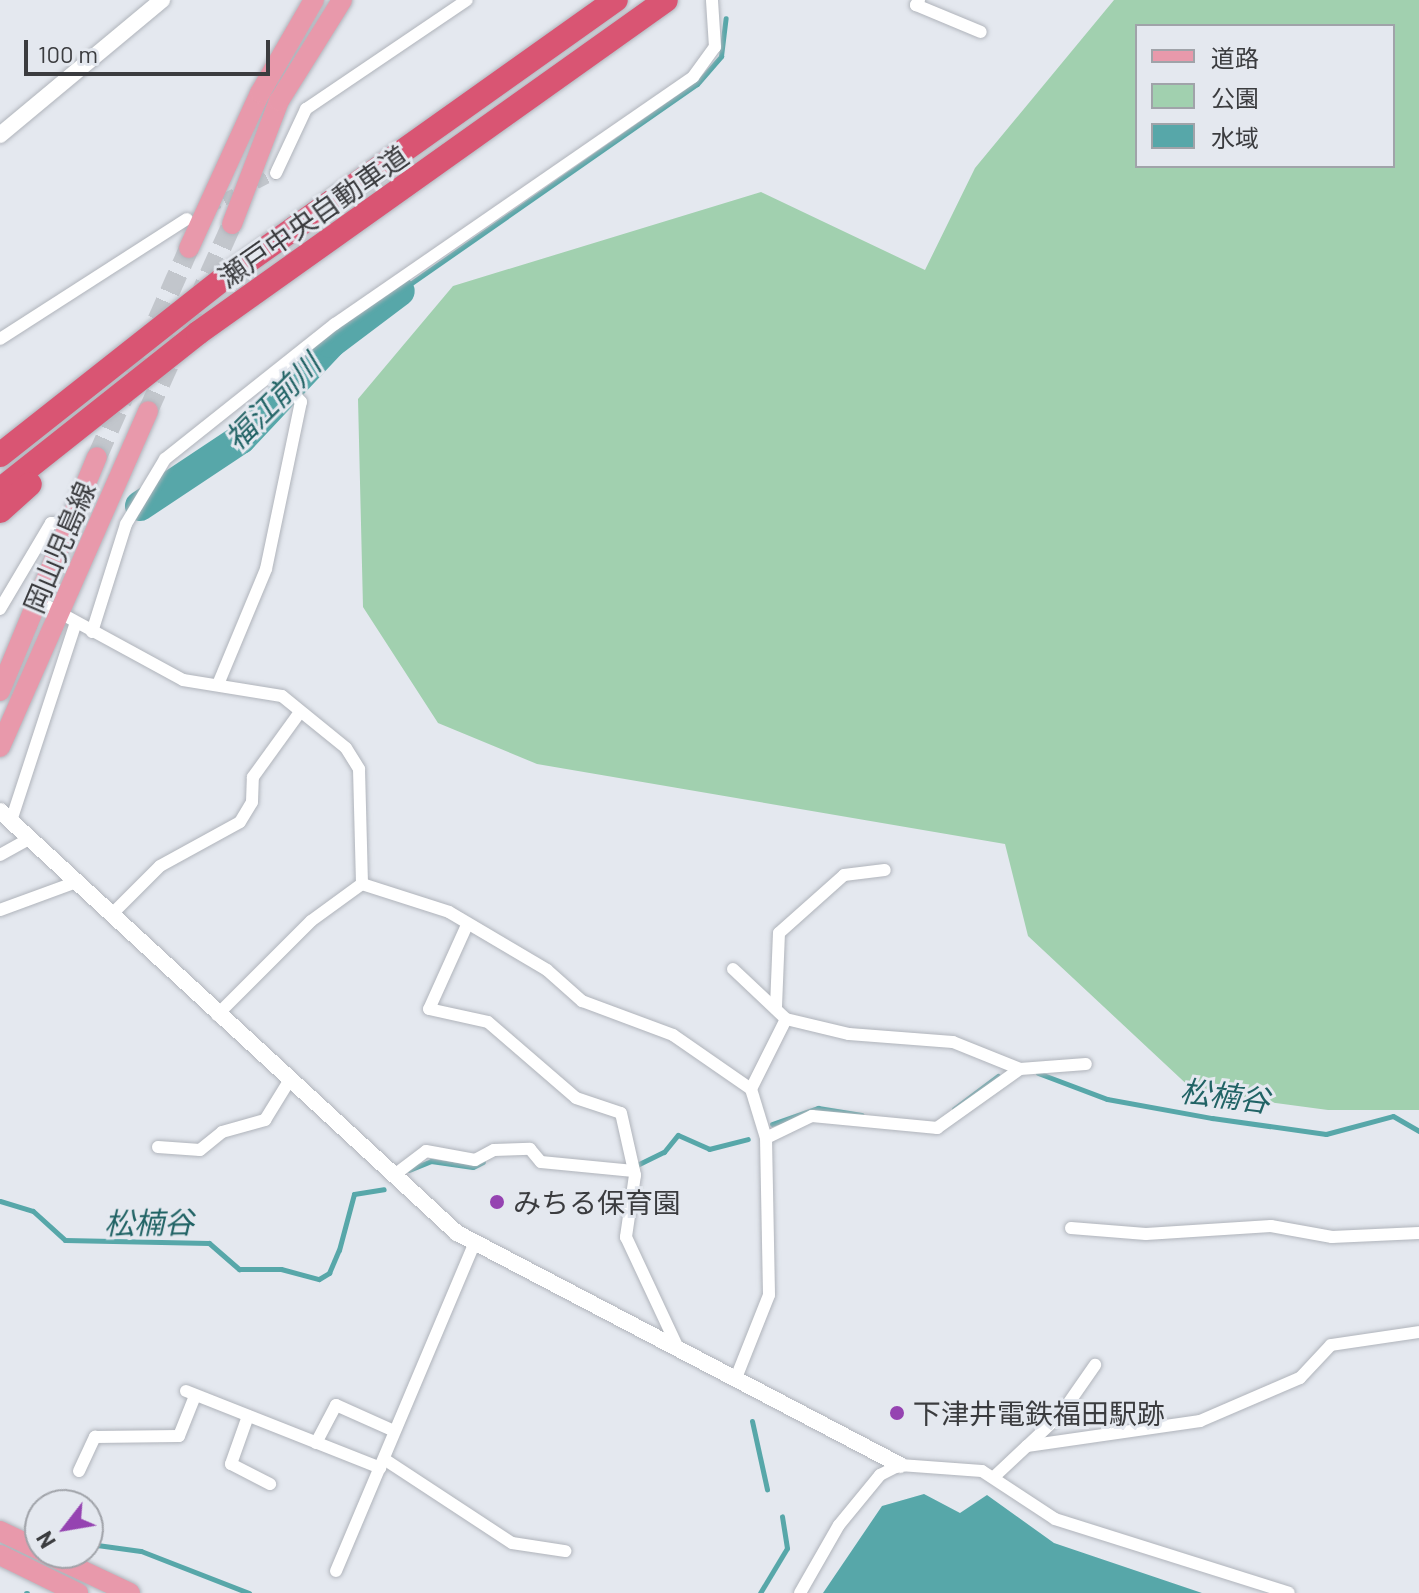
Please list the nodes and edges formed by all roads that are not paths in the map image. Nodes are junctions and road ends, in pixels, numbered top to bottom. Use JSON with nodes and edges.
{"nodes":[{"id":1,"x":162,"y":0,"type":"edge"},
{"id":2,"x":314,"y":0,"type":"edge"},
{"id":3,"x":342,"y":0,"type":"edge"},
{"id":4,"x":467,"y":0,"type":"edge"},
{"id":5,"x":616,"y":0,"type":"edge"},
{"id":6,"x":666,"y":0,"type":"edge"},
{"id":7,"x":728,"y":0,"type":"edge"},
{"id":8,"x":919,"y":0,"type":"edge"},
{"id":9,"x":714,"y":5,"type":"edge"},
{"id":10,"x":981,"y":32,"type":"dead end"},
{"id":11,"x":0,"y":135,"type":"edge"},
{"id":12,"x":276,"y":173,"type":"tunnel mouth"},
{"id":13,"x":187,"y":219,"type":"dead end"},
{"id":14,"x":232,"y":224,"type":"tunnel mouth"},
{"id":15,"x":189,"y":248,"type":"tunnel mouth"},
{"id":16,"x":198,"y":333,"type":"junction"},
{"id":17,"x":0,"y":339,"type":"edge"},
{"id":18,"x":276,"y":372,"type":"junction"},
{"id":19,"x":148,"y":411,"type":"tunnel mouth"},
{"id":20,"x":33,"y":427,"type":"junction"},
{"id":21,"x":0,"y":434,"type":"edge"},
{"id":22,"x":0,"y":455,"type":"edge"},
{"id":23,"x":97,"y":457,"type":"tunnel mouth"},
{"id":24,"x":0,"y":490,"type":"edge"},
{"id":25,"x":0,"y":511,"type":"edge"},
{"id":26,"x":71,"y":524,"type":"junction"},
{"id":27,"x":40,"y":602,"type":"junction"},
{"id":28,"x":0,"y":609,"type":"edge"},
{"id":29,"x":69,"y":618,"type":"junction"},
{"id":30,"x":92,"y":632,"type":"junction"},
{"id":31,"x":219,"y":682,"type":"junction"},
{"id":32,"x":0,"y":691,"type":"edge"},
{"id":33,"x":300,"y":712,"type":"junction"},
{"id":34,"x":0,"y":747,"type":"edge"},
{"id":35,"x":5,"y":816,"type":"edge"},
{"id":36,"x":29,"y":839,"type":"junction"},
{"id":37,"x":0,"y":855,"type":"edge"},
{"id":38,"x":885,"y":870,"type":"dead end"},
{"id":39,"x":76,"y":882,"type":"junction"},
{"id":40,"x":362,"y":884,"type":"junction"},
{"id":41,"x":0,"y":910,"type":"edge"},
{"id":42,"x":111,"y":915,"type":"junction"},
{"id":43,"x":467,"y":925,"type":"junction"},
{"id":44,"x":733,"y":969,"type":"dead end"},
{"id":45,"x":776,"y":1007,"type":"junction"},
{"id":46,"x":217,"y":1015,"type":"junction"},
{"id":47,"x":786,"y":1019,"type":"junction"},
{"id":48,"x":1086,"y":1064,"type":"dead end"},
{"id":49,"x":1020,"y":1069,"type":"junction"},
{"id":50,"x":289,"y":1081,"type":"junction"},
{"id":51,"x":751,"y":1089,"type":"junction"},
{"id":52,"x":766,"y":1138,"type":"junction"},
{"id":53,"x":158,"y":1147,"type":"dead end"},
{"id":54,"x":634,"y":1171,"type":"junction"},
{"id":55,"x":393,"y":1176,"type":"junction"},
{"id":56,"x":1071,"y":1228,"type":"dead end"},
{"id":57,"x":1419,"y":1233,"type":"edge"},
{"id":58,"x":474,"y":1244,"type":"junction"},
{"id":59,"x":1419,"y":1332,"type":"edge"},
{"id":60,"x":679,"y":1350,"type":"junction"},
{"id":61,"x":1095,"y":1365,"type":"dead end"},
{"id":62,"x":736,"y":1378,"type":"junction"},
{"id":63,"x":248,"y":1416,"type":"junction"},
{"id":64,"x":394,"y":1431,"type":"junction"},
{"id":65,"x":316,"y":1443,"type":"junction"},
{"id":66,"x":1027,"y":1446,"type":"junction"},
{"id":67,"x":382,"y":1464,"type":"junction"},
{"id":68,"x":900,"y":1465,"type":"junction"},
{"id":69,"x":79,"y":1471,"type":"dead end"},
{"id":70,"x":995,"y":1476,"type":"junction"},
{"id":71,"x":270,"y":1484,"type":"dead end"},
{"id":72,"x":0,"y":1531,"type":"edge"},
{"id":73,"x":24,"y":1543,"type":"edge"},
{"id":74,"x":565,"y":1551,"type":"dead end"},
{"id":75,"x":0,"y":1555,"type":"edge"},
{"id":76,"x":79,"y":1569,"type":"edge"},
{"id":77,"x":336,"y":1571,"type":"dead end"},
{"id":78,"x":78,"y":1593,"type":"edge"},
{"id":79,"x":130,"y":1593,"type":"edge"},
{"id":80,"x":800,"y":1593,"type":"edge"},
{"id":81,"x":1289,"y":1593,"type":"edge"}],
"edges":[{"from":1,"to":11,"type":"street"},
{"from":2,"to":15,"type":"main road"},
{"from":3,"to":14,"type":"main road"},
{"from":4,"to":12,"type":"street"},
{"from":5,"to":20,"type":"highway","name":"瀬戸中央自動車道"},
{"from":6,"to":16,"type":"highway","name":"瀬戸中央自動車道"},
{"from":7,"to":9,"type":"street"},
{"from":8,"to":10,"type":"street"},
{"from":9,"to":18,"type":"street"},
{"from":13,"to":17,"type":"street"},
{"from":16,"to":24,"type":"highway","name":"瀬戸中央自動車道"},
{"from":16,"to":25,"type":"highway"},
{"from":18,"to":30,"type":"street"},
{"from":18,"to":31,"type":"street"},
{"from":19,"to":29,"type":"main road","name":"岡山児島線"},
{"from":20,"to":21,"type":"highway"},
{"from":20,"to":22,"type":"highway","name":"瀬戸中央自動車道"},
{"from":23,"to":26,"type":"main road","name":"岡山児島線"},
{"from":26,"to":27,"type":"main road","name":"岡山児島線"},
{"from":26,"to":28,"type":"street"},
{"from":27,"to":29,"type":"street"},
{"from":27,"to":32,"type":"main road","name":"岡山児島線"},
{"from":29,"to":30,"type":"street"},
{"from":29,"to":34,"type":"main road","name":"岡山児島線"},
{"from":29,"to":35,"type":"street"},
{"from":30,"to":31,"type":"street"},
{"from":31,"to":33,"type":"street"},
{"from":33,"to":40,"type":"street"},
{"from":33,"to":42,"type":"street"},
{"from":35,"to":36,"type":"street"},
{"from":36,"to":37,"type":"street"},
{"from":36,"to":39,"type":"street"},
{"from":38,"to":45,"type":"street"},
{"from":39,"to":41,"type":"street"},
{"from":39,"to":42,"type":"street"},
{"from":40,"to":43,"type":"street"},
{"from":40,"to":46,"type":"street"},
{"from":42,"to":46,"type":"street"},
{"from":43,"to":51,"type":"street"},
{"from":43,"to":54,"type":"street"},
{"from":44,"to":45,"type":"street"},
{"from":45,"to":47,"type":"street"},
{"from":46,"to":50,"type":"street"},
{"from":47,"to":49,"type":"street"},
{"from":47,"to":51,"type":"street"},
{"from":48,"to":49,"type":"street"},
{"from":49,"to":52,"type":"street"},
{"from":50,"to":53,"type":"street"},
{"from":50,"to":55,"type":"street"},
{"from":51,"to":52,"type":"street"},
{"from":52,"to":62,"type":"street"},
{"from":54,"to":55,"type":"street"},
{"from":54,"to":60,"type":"street"},
{"from":55,"to":58,"type":"street"},
{"from":56,"to":57,"type":"street"},
{"from":58,"to":60,"type":"street"},
{"from":58,"to":64,"type":"street"},
{"from":59,"to":66,"type":"street"},
{"from":60,"to":62,"type":"street"},
{"from":61,"to":66,"type":"street"},
{"from":62,"to":68,"type":"street"},
{"from":63,"to":65,"type":"street"},
{"from":63,"to":69,"type":"street"},
{"from":63,"to":71,"type":"street"},
{"from":64,"to":65,"type":"street"},
{"from":64,"to":67,"type":"street"},
{"from":65,"to":67,"type":"street"},
{"from":66,"to":70,"type":"street"},
{"from":67,"to":74,"type":"street"},
{"from":67,"to":77,"type":"street"},
{"from":68,"to":70,"type":"street"},
{"from":68,"to":80,"type":"street"},
{"from":70,"to":81,"type":"street"},
{"from":72,"to":73,"type":"main road"},
{"from":75,"to":78,"type":"main road"},
{"from":76,"to":79,"type":"main road"}]}
